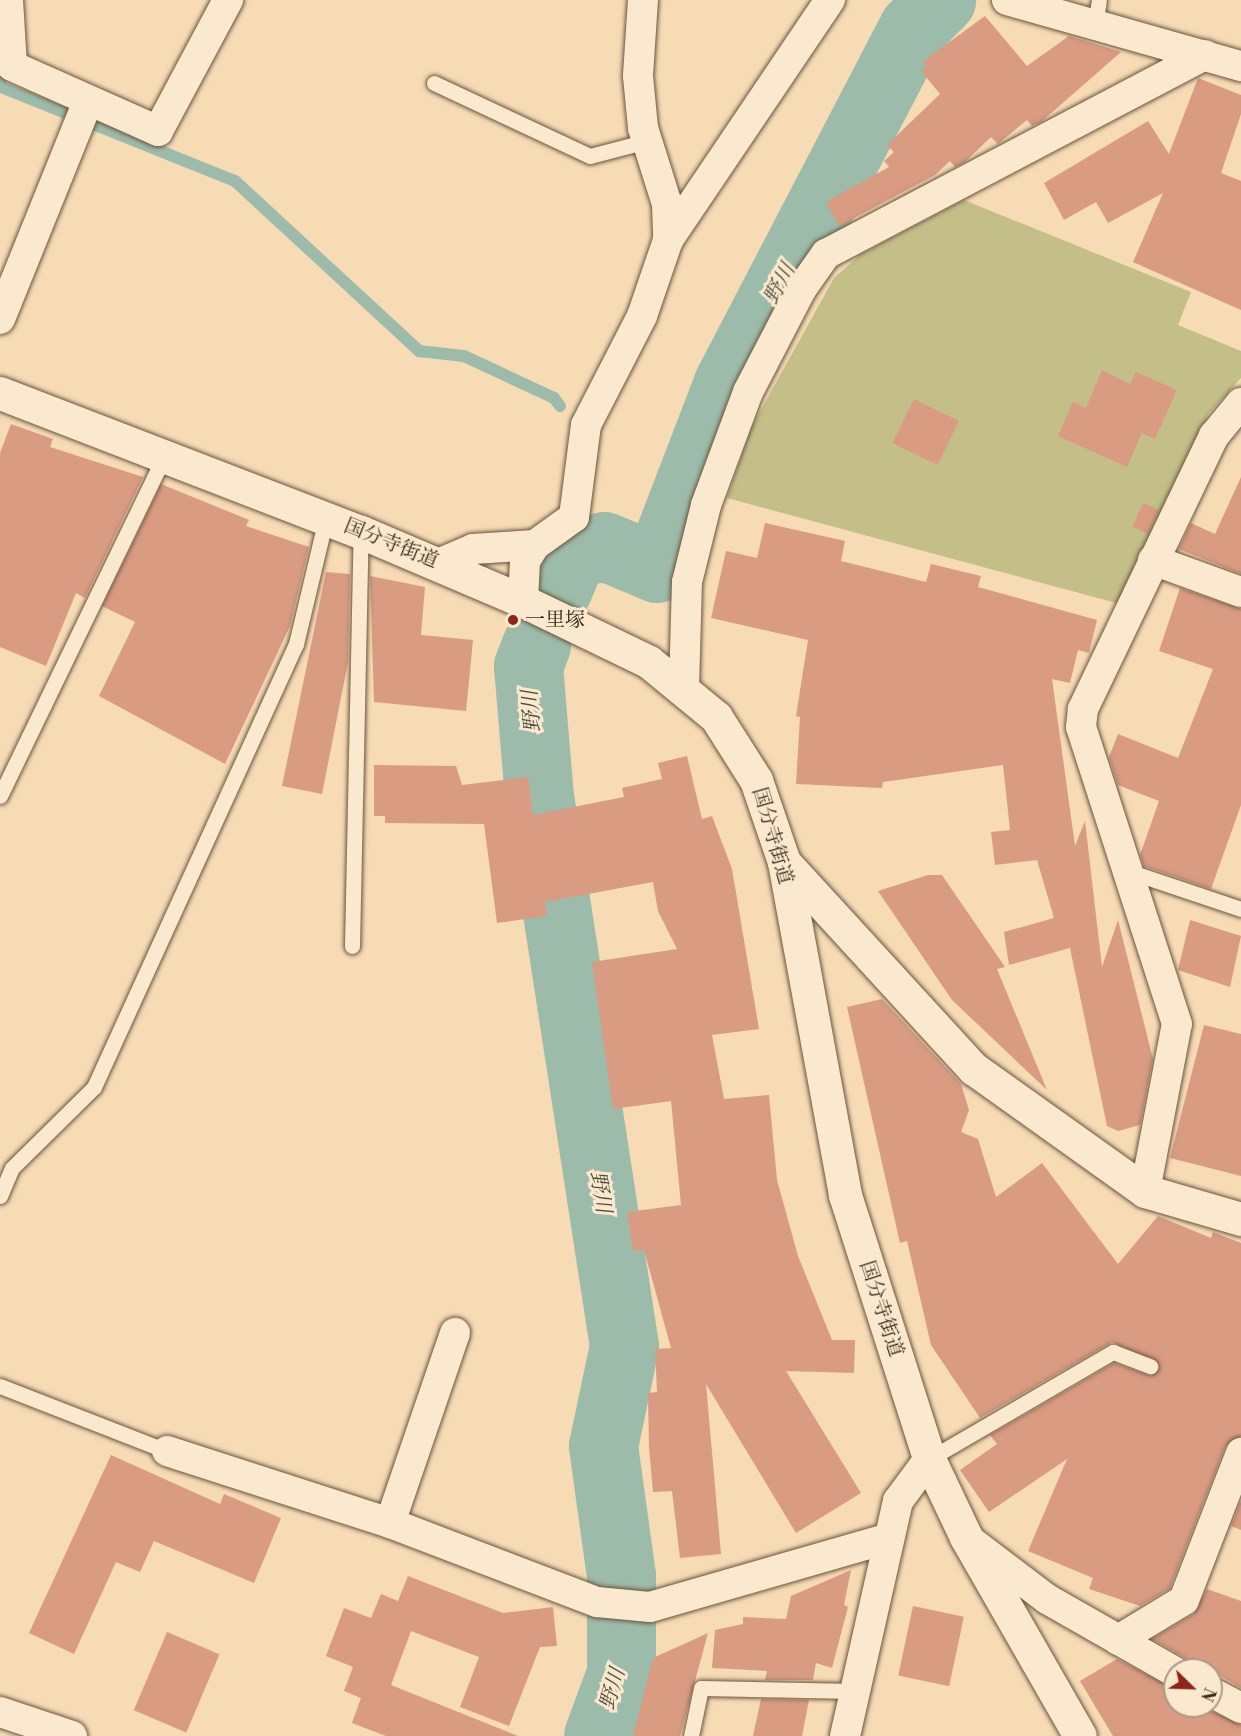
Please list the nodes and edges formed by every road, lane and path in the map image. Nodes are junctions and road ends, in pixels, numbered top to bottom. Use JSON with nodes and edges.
{"nodes":[{"id":1,"x":8,"y":0,"type":"edge"},
{"id":2,"x":228,"y":0,"type":"edge"},
{"id":3,"x":643,"y":0,"type":"edge"},
{"id":4,"x":830,"y":0,"type":"edge"},
{"id":5,"x":1007,"y":0,"type":"edge"},
{"id":6,"x":1097,"y":12,"type":"edge"},
{"id":7,"x":1205,"y":55,"type":"junction"},
{"id":8,"x":1241,"y":66,"type":"edge"},
{"id":9,"x":434,"y":83,"type":"dead end"},
{"id":10,"x":88,"y":102,"type":"junction"},
{"id":11,"x":647,"y":141,"type":"junction"},
{"id":12,"x":668,"y":240,"type":"junction"},
{"id":13,"x":0,"y":319,"type":"edge"},
{"id":14,"x":2,"y":398,"type":"edge"},
{"id":15,"x":1241,"y":403,"type":"edge"},
{"id":16,"x":164,"y":456,"type":"junction"},
{"id":17,"x":326,"y":518,"type":"junction"},
{"id":18,"x":361,"y":532,"type":"junction"},
{"id":19,"x":535,"y":545,"type":"junction"},
{"id":20,"x":1153,"y":560,"type":"junction"},
{"id":21,"x":438,"y":564,"type":"junction"},
{"id":22,"x":1241,"y":592,"type":"edge"},
{"id":23,"x":523,"y":601,"type":"junction"},
{"id":24,"x":684,"y":688,"type":"junction"},
{"id":25,"x":0,"y":796,"type":"edge"},
{"id":26,"x":784,"y":862,"type":"junction"},
{"id":27,"x":1131,"y":873,"type":"junction"},
{"id":28,"x":1241,"y":909,"type":"edge"},
{"id":29,"x":352,"y":946,"type":"dead end"},
{"id":30,"x":1145,"y":1191,"type":"junction"},
{"id":31,"x":0,"y":1196,"type":"edge"},
{"id":32,"x":1241,"y":1219,"type":"edge"},
{"id":33,"x":455,"y":1333,"type":"dead end"},
{"id":34,"x":1150,"y":1366,"type":"dead end"},
{"id":35,"x":0,"y":1386,"type":"edge"},
{"id":36,"x":167,"y":1451,"type":"joint"},
{"id":37,"x":1241,"y":1454,"type":"edge"},
{"id":38,"x":929,"y":1459,"type":"junction"},
{"id":39,"x":390,"y":1522,"type":"junction"},
{"id":40,"x":966,"y":1537,"type":"junction"},
{"id":41,"x":889,"y":1538,"type":"junction"},
{"id":42,"x":1118,"y":1640,"type":"junction"},
{"id":43,"x":1163,"y":1665,"type":"edge"},
{"id":44,"x":855,"y":1691,"type":"junction"},
{"id":45,"x":1223,"y":1698,"type":"edge"},
{"id":46,"x":1241,"y":1708,"type":"edge"},
{"id":47,"x":0,"y":1712,"type":"edge"},
{"id":48,"x":72,"y":1736,"type":"edge"},
{"id":49,"x":691,"y":1736,"type":"edge"},
{"id":50,"x":845,"y":1736,"type":"edge"},
{"id":51,"x":1080,"y":1736,"type":"edge"}],
"edges":[{"from":1,"to":10,"type":"street"},
{"from":2,"to":10,"type":"street"},
{"from":3,"to":11,"type":"street"},
{"from":4,"to":12,"type":"street"},
{"from":5,"to":6,"type":"street"},
{"from":6,"to":7,"type":"street"},
{"from":7,"to":8,"type":"street"},
{"from":7,"to":24,"type":"street"},
{"from":9,"to":11,"type":"lane"},
{"from":10,"to":13,"type":"street"},
{"from":11,"to":12,"type":"street"},
{"from":12,"to":19,"type":"street"},
{"from":14,"to":16,"type":"main road","name":"国分寺街道"},
{"from":15,"to":20,"type":"street"},
{"from":16,"to":17,"type":"main road","name":"国分寺街道"},
{"from":16,"to":25,"type":"lane"},
{"from":17,"to":18,"type":"main road","name":"国分寺街道"},
{"from":17,"to":31,"type":"lane"},
{"from":18,"to":21,"type":"main road","name":"国分寺街道"},
{"from":18,"to":29,"type":"lane"},
{"from":19,"to":21,"type":"street"},
{"from":19,"to":23,"type":"street"},
{"from":20,"to":22,"type":"street"},
{"from":20,"to":27,"type":"street"},
{"from":21,"to":23,"type":"main road","name":"国分寺街道"},
{"from":23,"to":24,"type":"main road","name":"国分寺街道"},
{"from":24,"to":26,"type":"main road","name":"国分寺街道"},
{"from":26,"to":30,"type":"main road"},
{"from":26,"to":38,"type":"main road","name":"国分寺街道"},
{"from":27,"to":28,"type":"lane"},
{"from":27,"to":30,"type":"street"},
{"from":30,"to":32,"type":"main road"},
{"from":33,"to":39,"type":"street"},
{"from":34,"to":38,"type":"lane"},
{"from":35,"to":36,"type":"lane"},
{"from":36,"to":39,"type":"street"},
{"from":37,"to":42,"type":"street"},
{"from":38,"to":40,"type":"main road","name":"国分寺街道"},
{"from":38,"to":41,"type":"street"},
{"from":39,"to":41,"type":"street"},
{"from":40,"to":42,"type":"street"},
{"from":40,"to":51,"type":"main road","name":"国分寺街道"},
{"from":41,"to":44,"type":"street"},
{"from":42,"to":43,"type":"street"},
{"from":44,"to":49,"type":"lane"},
{"from":44,"to":50,"type":"street"},
{"from":45,"to":46,"type":"street"},
{"from":47,"to":48,"type":"street"}]}
